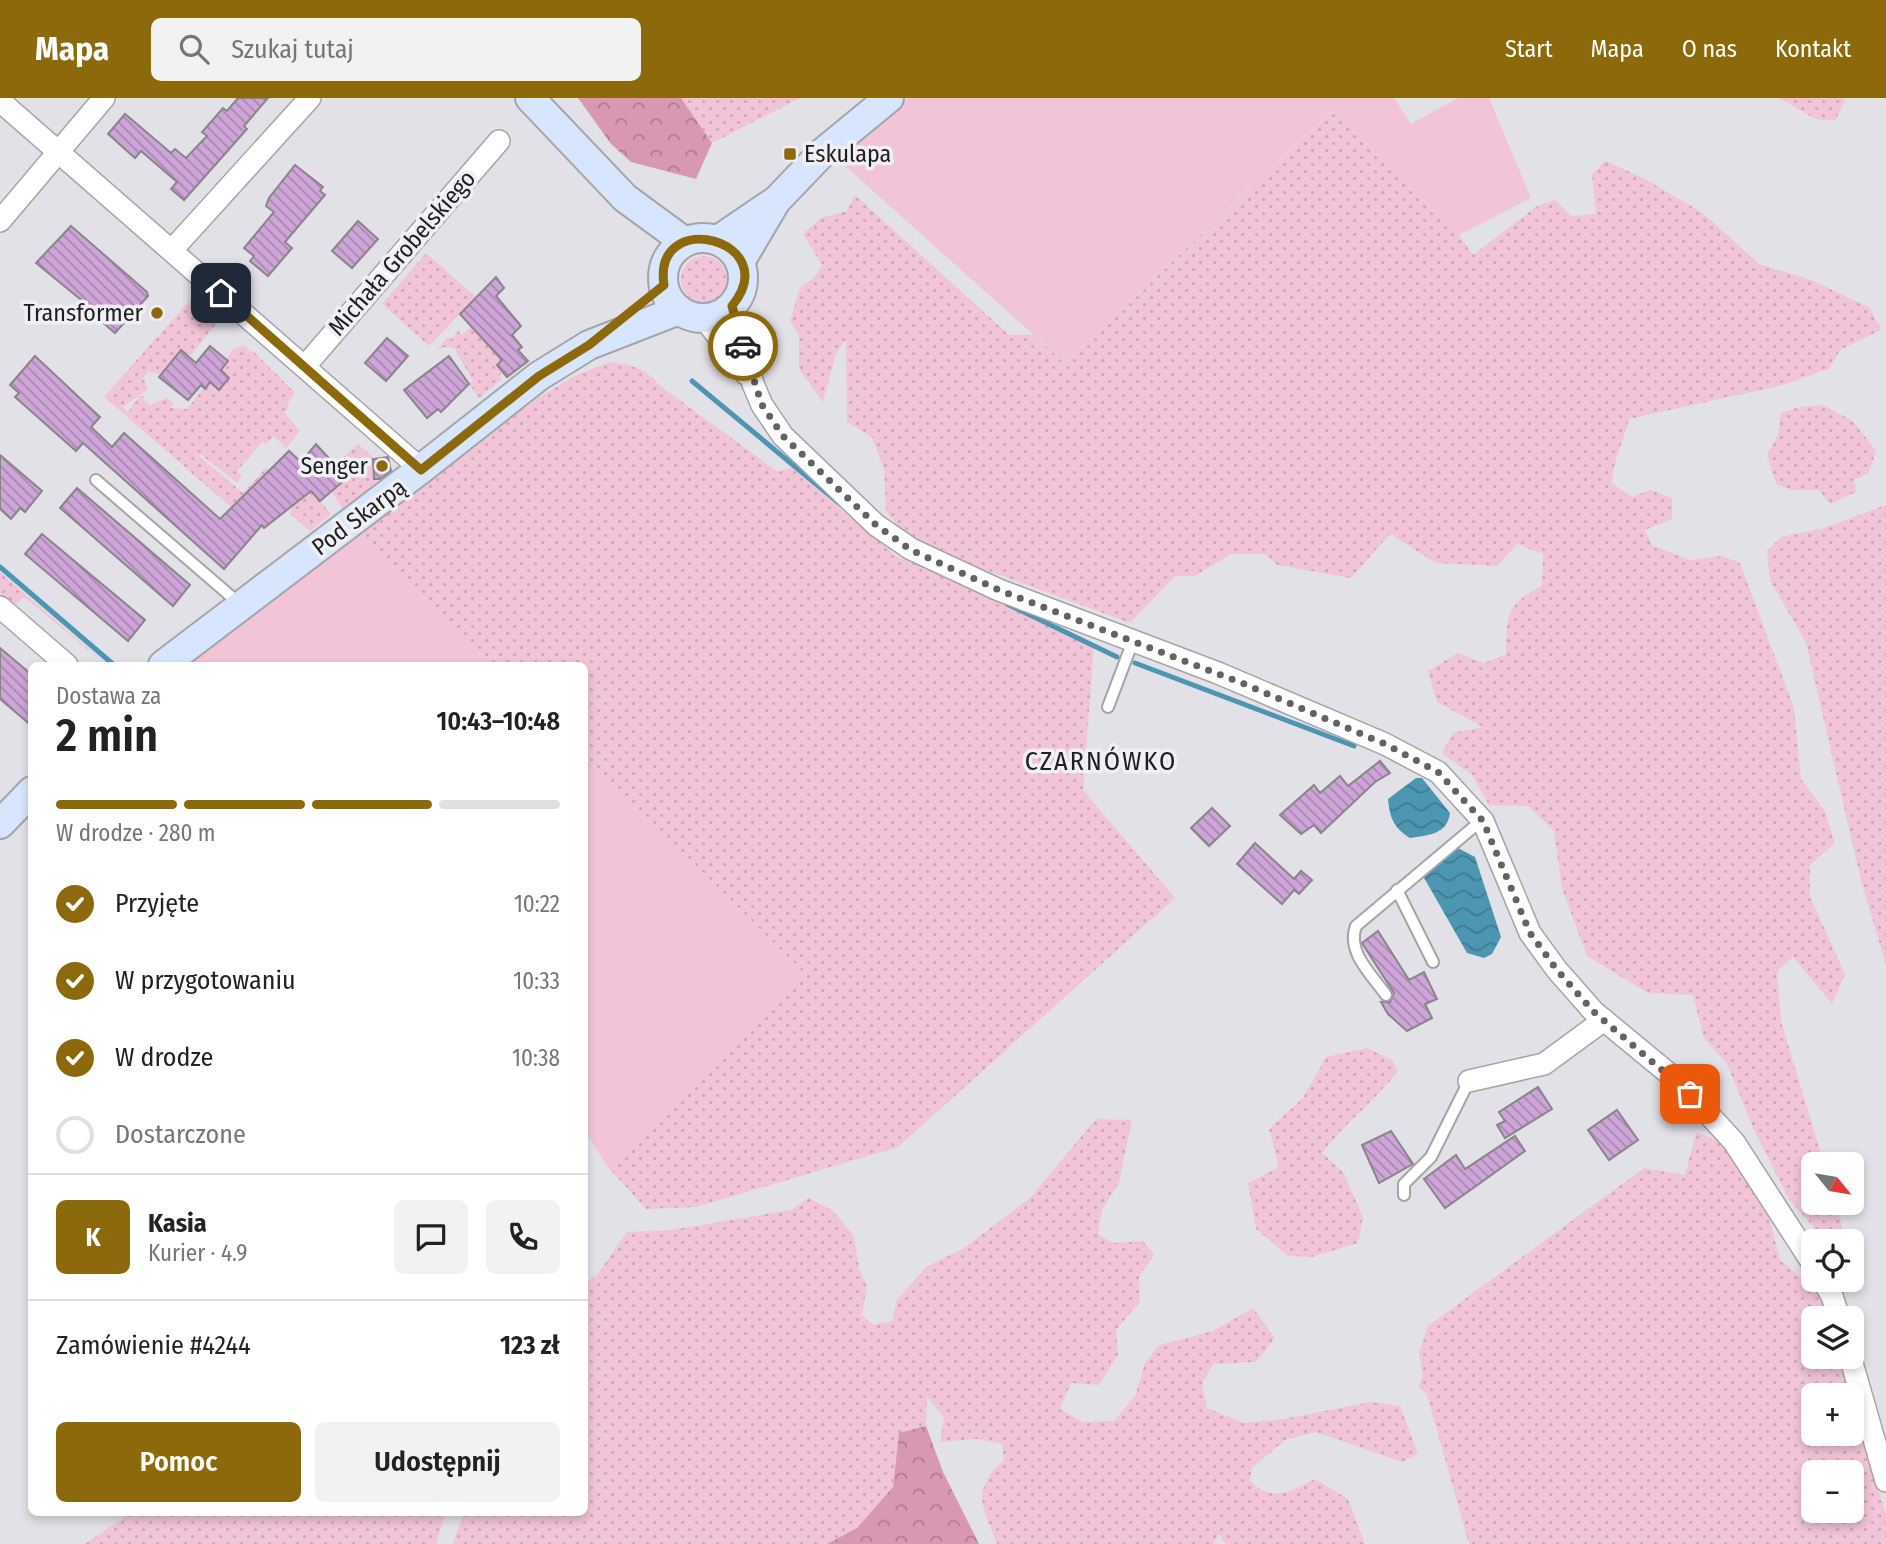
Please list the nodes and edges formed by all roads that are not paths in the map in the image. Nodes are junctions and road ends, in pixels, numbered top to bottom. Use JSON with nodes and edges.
{"nodes":[{"id":1,"x":104,"y":98,"type":"edge"},
{"id":2,"x":310,"y":98,"type":"edge"},
{"id":3,"x":530,"y":98,"type":"edge"},
{"id":4,"x":889,"y":98,"type":"edge"},
{"id":5,"x":0,"y":101,"type":"edge"},
{"id":6,"x":499,"y":141,"type":"dead end"},
{"id":7,"x":59,"y":151,"type":"junction"},
{"id":8,"x":625,"y":198,"type":"junction"},
{"id":9,"x":776,"y":201,"type":"junction"},
{"id":10,"x":0,"y":221,"type":"edge"},
{"id":11,"x":718,"y":240,"type":"junction"},
{"id":12,"x":685,"y":242,"type":"junction"},
{"id":13,"x":172,"y":250,"type":"junction"},
{"id":14,"x":740,"y":262,"type":"junction"},
{"id":15,"x":665,"y":274,"type":"junction"},
{"id":16,"x":732,"y":306,"type":"junction"},
{"id":17,"x":692,"y":314,"type":"junction"},
{"id":18,"x":589,"y":345,"type":"junction"},
{"id":19,"x":306,"y":365,"type":"junction"},
{"id":20,"x":753,"y":384,"type":"junction"},
{"id":21,"x":421,"y":470,"type":"junction"},
{"id":22,"x":96,"y":480,"type":"dead end"},
{"id":23,"x":241,"y":605,"type":"junction"},
{"id":24,"x":0,"y":607,"type":"edge"},
{"id":25,"x":1133,"y":641,"type":"junction"},
{"id":26,"x":64,"y":662,"type":"edge"},
{"id":27,"x":167,"y":662,"type":"edge"},
{"id":28,"x":1108,"y":707,"type":"dead end"},
{"id":29,"x":28,"y":795,"type":"edge"},
{"id":30,"x":1482,"y":820,"type":"junction"},
{"id":31,"x":0,"y":824,"type":"edge"},
{"id":32,"x":1397,"y":890,"type":"junction"},
{"id":33,"x":1433,"y":962,"type":"dead end"},
{"id":34,"x":1386,"y":995,"type":"dead end"},
{"id":35,"x":1604,"y":1020,"type":"junction"},
{"id":36,"x":1469,"y":1081,"type":"joint"},
{"id":37,"x":1404,"y":1195,"type":"dead end"},
{"id":38,"x":1801,"y":1245,"type":"edge"},
{"id":39,"x":1854,"y":1369,"type":"edge"},
{"id":40,"x":1886,"y":1481,"type":"edge"}],
"edges":[{"from":1,"to":7,"type":"street"},
{"from":2,"to":13,"type":"street"},
{"from":3,"to":8,"type":"street"},
{"from":4,"to":9,"type":"street"},
{"from":5,"to":7,"type":"street"},
{"from":6,"to":19,"type":"street","name":"Michała Grobelskiego"},
{"from":7,"to":10,"type":"street"},
{"from":7,"to":13,"type":"street"},
{"from":8,"to":12,"type":"street"},
{"from":8,"to":15,"type":"street"},
{"from":9,"to":11,"type":"street"},
{"from":9,"to":14,"type":"street"},
{"from":11,"to":12,"type":"street"},
{"from":11,"to":14,"type":"street"},
{"from":12,"to":15,"type":"street"},
{"from":13,"to":19,"type":"street"},
{"from":14,"to":16,"type":"street"},
{"from":15,"to":17,"type":"street"},
{"from":15,"to":18,"type":"street","name":"Pod Skarpą"},
{"from":16,"to":17,"type":"street"},
{"from":16,"to":20,"type":"street"},
{"from":17,"to":18,"type":"street","name":"Pod Skarpą"},
{"from":17,"to":20,"type":"street"},
{"from":18,"to":21,"type":"street","name":"Pod Skarpą"},
{"from":19,"to":21,"type":"street"},
{"from":20,"to":25,"type":"street"},
{"from":21,"to":23,"type":"street","name":"Pod Skarpą"},
{"from":22,"to":23,"type":"lane"},
{"from":23,"to":27,"type":"street","name":"Pod Skarpą"},
{"from":24,"to":26,"type":"street"},
{"from":25,"to":28,"type":"lane"},
{"from":25,"to":30,"type":"street"},
{"from":29,"to":31,"type":"street"},
{"from":30,"to":32,"type":"lane"},
{"from":30,"to":35,"type":"street"},
{"from":32,"to":33,"type":"lane"},
{"from":32,"to":34,"type":"lane"},
{"from":35,"to":36,"type":"street"},
{"from":35,"to":38,"type":"street"},
{"from":36,"to":37,"type":"lane"},
{"from":39,"to":40,"type":"street"}]}
